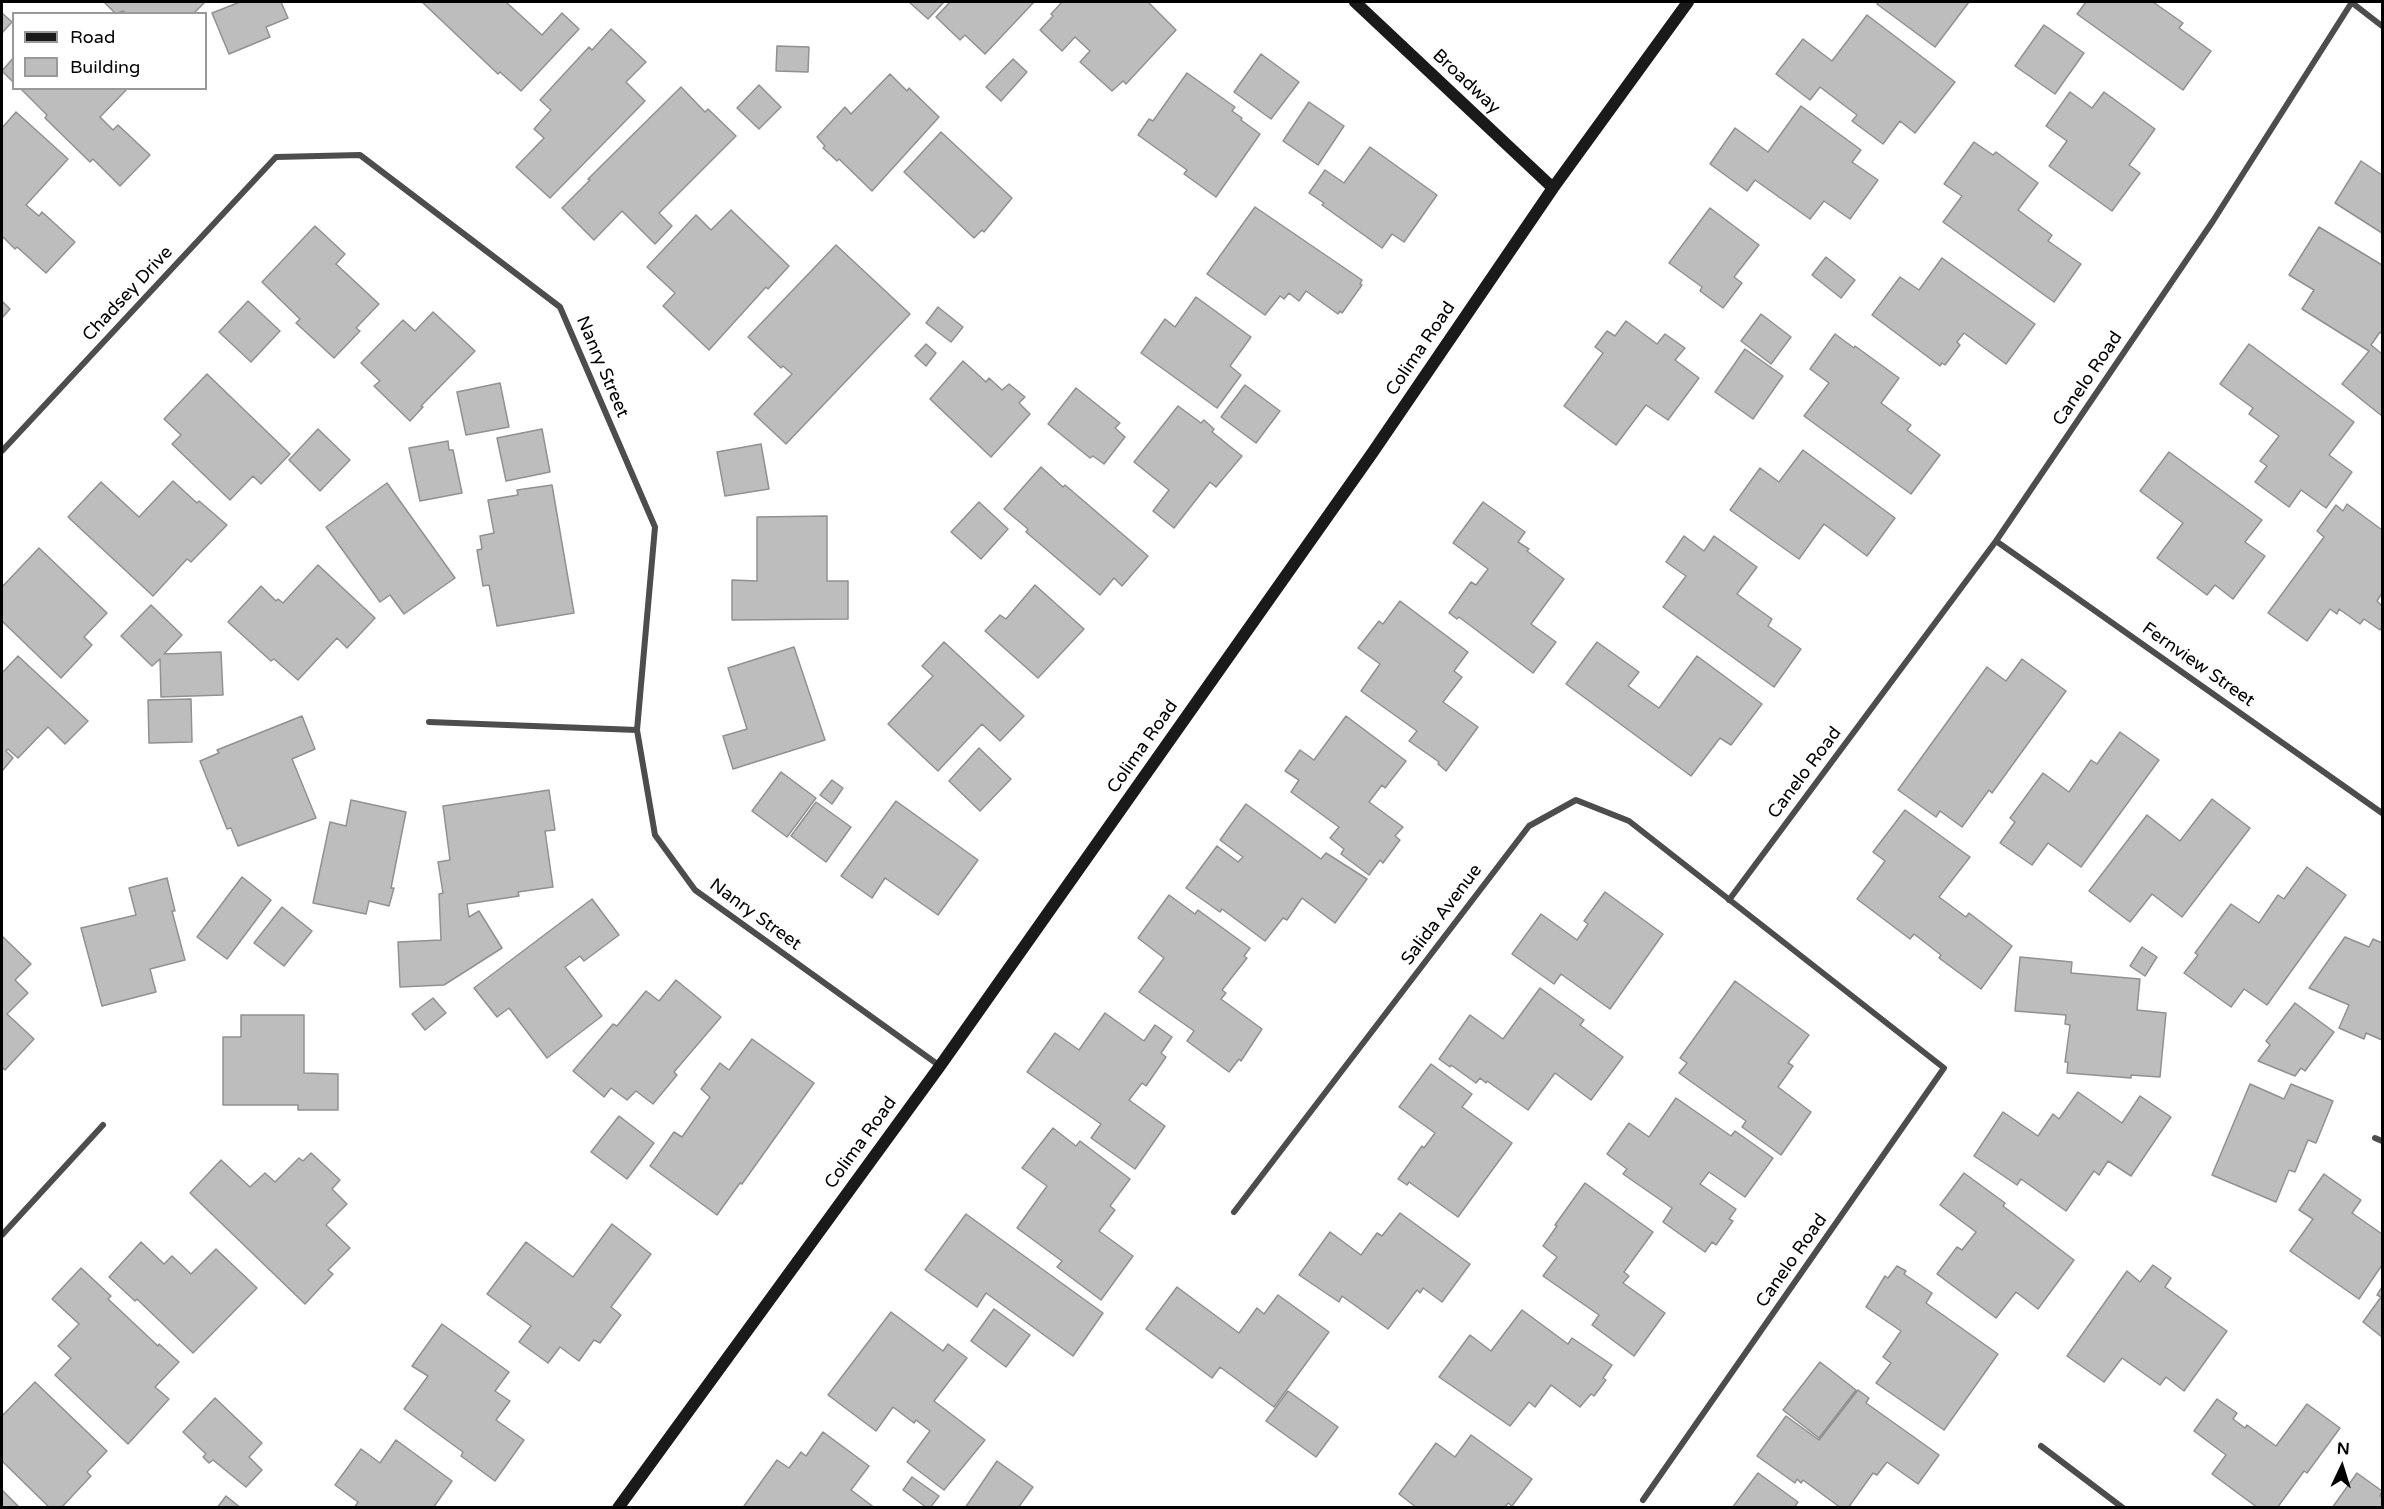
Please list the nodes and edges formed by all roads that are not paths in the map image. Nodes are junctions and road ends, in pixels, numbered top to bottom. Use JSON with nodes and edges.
{"nodes":[{"id":1,"x":1355,"y":2,"type":"edge"},
{"id":2,"x":1688,"y":2,"type":"edge"},
{"id":3,"x":2352,"y":2,"type":"edge"},
{"id":4,"x":2382,"y":26,"type":"edge"},
{"id":5,"x":276,"y":157,"type":"joint"},
{"id":6,"x":1554,"y":188,"type":"junction"},
{"id":7,"x":2,"y":451,"type":"edge"},
{"id":8,"x":1996,"y":541,"type":"junction"},
{"id":9,"x":429,"y":722,"type":"dead end"},
{"id":10,"x":637,"y":730,"type":"junction"},
{"id":11,"x":2382,"y":813,"type":"edge"},
{"id":12,"x":1729,"y":900,"type":"junction"},
{"id":13,"x":940,"y":1066,"type":"junction"},
{"id":14,"x":102,"y":1125,"type":"dead end"},
{"id":15,"x":2375,"y":1138,"type":"dead end"},
{"id":16,"x":2382,"y":1142,"type":"edge"},
{"id":17,"x":1234,"y":1212,"type":"dead end"},
{"id":18,"x":2,"y":1235,"type":"edge"},
{"id":19,"x":2041,"y":1446,"type":"dead end"},
{"id":20,"x":1643,"y":1500,"type":"dead end"},
{"id":21,"x":624,"y":1505,"type":"edge"},
{"id":22,"x":2123,"y":1508,"type":"edge"}],
"edges":[{"from":1,"to":6,"type":"main road","name":"Broadway"},
{"from":2,"to":6,"type":"main road","name":"Colima Road"},
{"from":3,"to":4,"type":"street"},
{"from":3,"to":8,"type":"street","name":"Canelo Road"},
{"from":5,"to":7,"type":"street","name":"Chadsey Drive"},
{"from":5,"to":10,"type":"street","name":"Nanry Street"},
{"from":6,"to":13,"type":"main road","name":"Colima Road"},
{"from":8,"to":11,"type":"street","name":"Fernview Street"},
{"from":8,"to":12,"type":"street","name":"Canelo Road"},
{"from":9,"to":10,"type":"street"},
{"from":10,"to":13,"type":"street","name":"Nanry Street"},
{"from":12,"to":17,"type":"street","name":"Salida Avenue"},
{"from":12,"to":20,"type":"street","name":"Canelo Road"},
{"from":13,"to":21,"type":"main road","name":"Colima Road"},
{"from":14,"to":18,"type":"street"},
{"from":15,"to":16,"type":"street"},
{"from":19,"to":22,"type":"street"}]}
